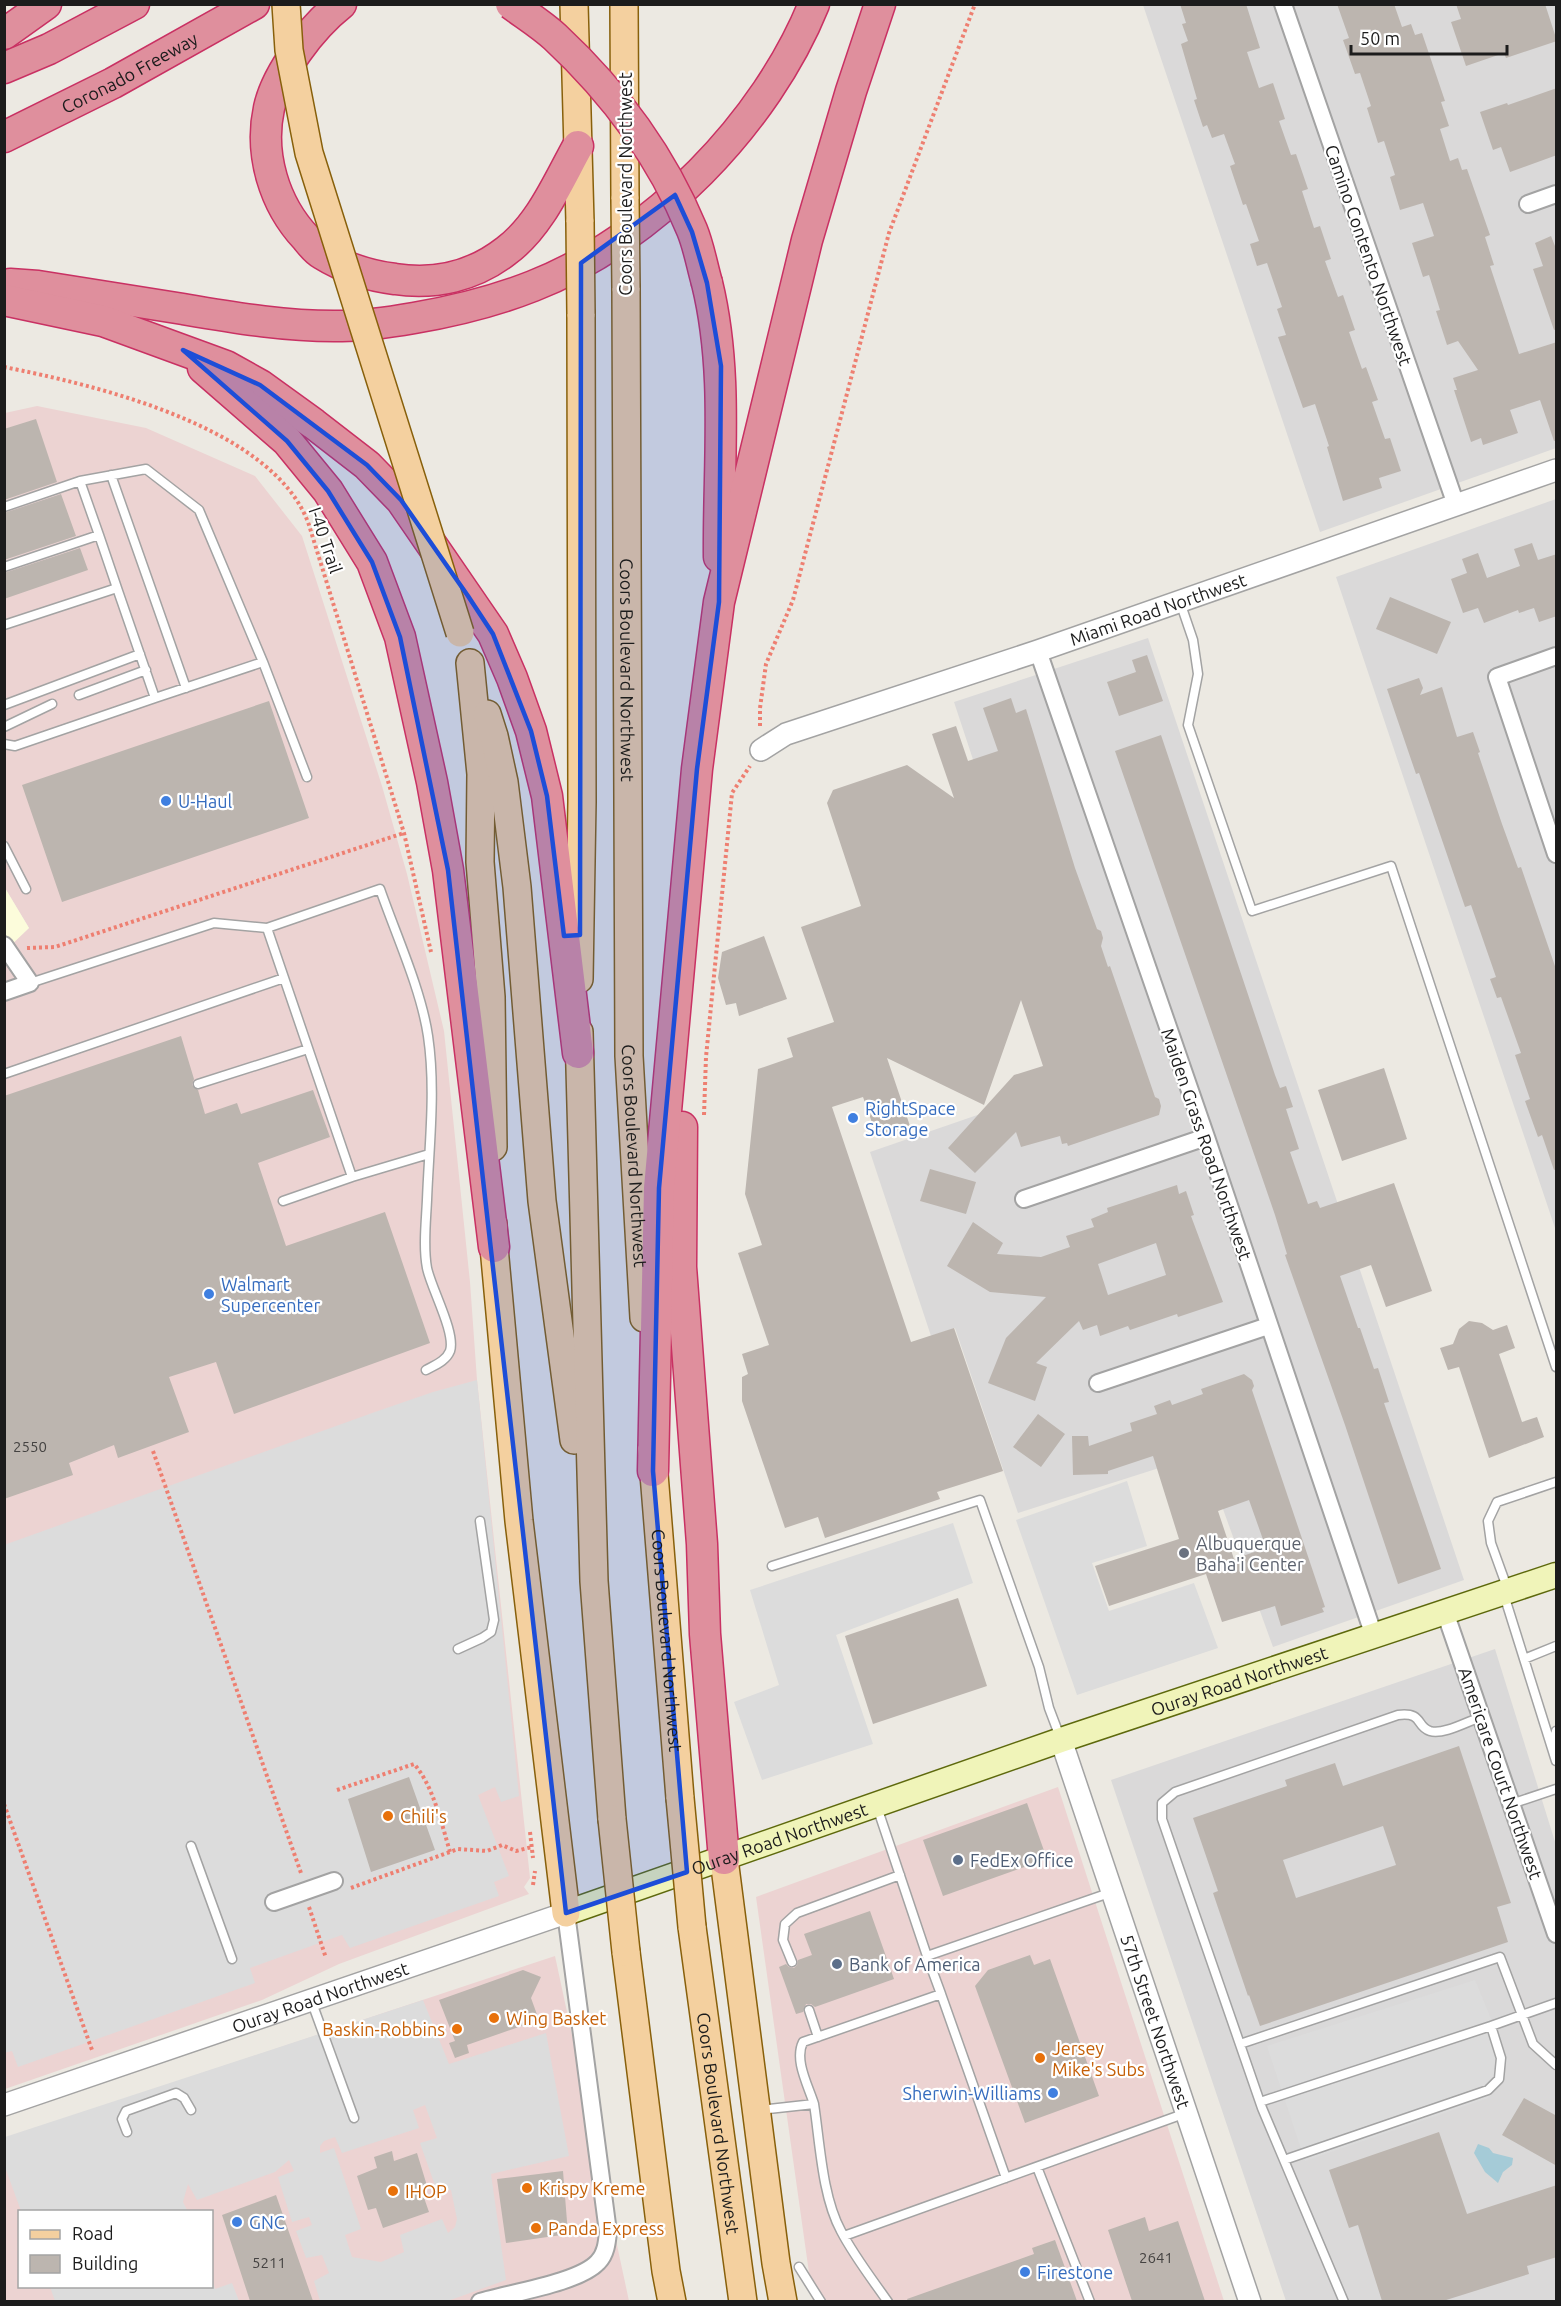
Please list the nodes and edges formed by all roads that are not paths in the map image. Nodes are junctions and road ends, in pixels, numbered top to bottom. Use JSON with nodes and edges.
{"nodes":[{"id":1,"x":46,"y":4,"type":"edge"},
{"id":2,"x":134,"y":4,"type":"edge"},
{"id":3,"x":254,"y":4,"type":"edge"},
{"id":4,"x":286,"y":4,"type":"edge"},
{"id":5,"x":342,"y":4,"type":"edge"},
{"id":6,"x":511,"y":4,"type":"edge"},
{"id":7,"x":574,"y":4,"type":"edge"},
{"id":8,"x":624,"y":4,"type":"edge"},
{"id":9,"x":814,"y":4,"type":"edge"},
{"id":10,"x":880,"y":4,"type":"edge"},
{"id":11,"x":1283,"y":4,"type":"edge"},
{"id":12,"x":4,"y":34,"type":"edge"},
{"id":13,"x":4,"y":68,"type":"edge"},
{"id":14,"x":4,"y":137,"type":"edge"},
{"id":15,"x":578,"y":146,"type":"junction"},
{"id":16,"x":1557,"y":194,"type":"edge"},
{"id":17,"x":1528,"y":204,"type":"dead end"},
{"id":18,"x":4,"y":283,"type":"edge"},
{"id":19,"x":4,"y":300,"type":"edge"},
{"id":20,"x":183,"y":350,"type":"junction"},
{"id":21,"x":1557,"y":470,"type":"edge"},
{"id":22,"x":111,"y":475,"type":"junction"},
{"id":23,"x":80,"y":481,"type":"junction"},
{"id":24,"x":1456,"y":505,"type":"junction"},
{"id":25,"x":4,"y":507,"type":"edge"},
{"id":26,"x":99,"y":535,"type":"junction"},
{"id":27,"x":4,"y":567,"type":"edge"},
{"id":28,"x":117,"y":588,"type":"junction"},
{"id":29,"x":1180,"y":602,"type":"junction"},
{"id":30,"x":719,"y":603,"type":"junction"},
{"id":31,"x":4,"y":625,"type":"edge"},
{"id":32,"x":1038,"y":651,"type":"junction"},
{"id":33,"x":140,"y":654,"type":"junction"},
{"id":34,"x":1557,"y":656,"type":"edge"},
{"id":35,"x":263,"y":662,"type":"junction"},
{"id":36,"x":470,"y":663,"type":"junction"},
{"id":37,"x":146,"y":670,"type":"junction"},
{"id":38,"x":186,"y":688,"type":"junction"},
{"id":39,"x":79,"y":695,"type":"dead end"},
{"id":40,"x":155,"y":698,"type":"junction"},
{"id":41,"x":52,"y":704,"type":"dead end"},
{"id":42,"x":4,"y":705,"type":"edge"},
{"id":43,"x":4,"y":727,"type":"edge"},
{"id":44,"x":4,"y":744,"type":"edge"},
{"id":45,"x":761,"y":750,"type":"road end"},
{"id":46,"x":306,"y":777,"type":"dead end"},
{"id":47,"x":4,"y":846,"type":"edge"},
{"id":48,"x":1557,"y":854,"type":"edge"},
{"id":49,"x":26,"y":889,"type":"dead end"},
{"id":50,"x":267,"y":928,"type":"junction"},
{"id":51,"x":7,"y":948,"type":"edge"},
{"id":52,"x":284,"y":978,"type":"junction"},
{"id":53,"x":30,"y":983,"type":"junction"},
{"id":54,"x":4,"y":992,"type":"edge"},
{"id":55,"x":308,"y":1048,"type":"junction"},
{"id":56,"x":671,"y":1048,"type":"junction"},
{"id":57,"x":578,"y":1053,"type":"junction"},
{"id":58,"x":4,"y":1074,"type":"edge"},
{"id":59,"x":198,"y":1084,"type":"dead end"},
{"id":60,"x":1206,"y":1137,"type":"junction"},
{"id":61,"x":429,"y":1154,"type":"junction"},
{"id":62,"x":352,"y":1178,"type":"junction"},
{"id":63,"x":1024,"y":1199,"type":"dead end"},
{"id":64,"x":283,"y":1201,"type":"dead end"},
{"id":65,"x":494,"y":1247,"type":"junction"},
{"id":66,"x":1268,"y":1326,"type":"junction"},
{"id":67,"x":1557,"y":1367,"type":"edge"},
{"id":68,"x":426,"y":1370,"type":"dead end"},
{"id":69,"x":1098,"y":1383,"type":"dead end"},
{"id":70,"x":653,"y":1471,"type":"junction"},
{"id":71,"x":1557,"y":1482,"type":"edge"},
{"id":72,"x":480,"y":1521,"type":"dead end"},
{"id":73,"x":772,"y":1566,"type":"dead end"},
{"id":74,"x":1557,"y":1575,"type":"edge"},
{"id":75,"x":594,"y":1581,"type":"junction"},
{"id":76,"x":1505,"y":1591,"type":"junction"},
{"id":77,"x":1445,"y":1612,"type":"junction"},
{"id":78,"x":1374,"y":1636,"type":"junction"},
{"id":79,"x":1557,"y":1646,"type":"edge"},
{"id":80,"x":458,"y":1649,"type":"dead end"},
{"id":81,"x":1524,"y":1659,"type":"junction"},
{"id":82,"x":1481,"y":1716,"type":"junction"},
{"id":83,"x":1557,"y":1731,"type":"edge"},
{"id":84,"x":1061,"y":1740,"type":"junction"},
{"id":85,"x":1552,"y":1746,"type":"junction"},
{"id":86,"x":1557,"y":1761,"type":"edge"},
{"id":87,"x":1557,"y":1789,"type":"edge"},
{"id":88,"x":1511,"y":1804,"type":"junction"},
{"id":89,"x":876,"y":1805,"type":"junction"},
{"id":90,"x":191,"y":1846,"type":"dead end"},
{"id":91,"x":724,"y":1859,"type":"junction"},
{"id":92,"x":900,"y":1875,"type":"junction"},
{"id":93,"x":341,"y":1885,"type":"road end"},
{"id":94,"x":1112,"y":1892,"type":"junction"},
{"id":95,"x":274,"y":1902,"type":"dead end"},
{"id":96,"x":566,"y":1913,"type":"junction"},
{"id":97,"x":1557,"y":1934,"type":"edge"},
{"id":98,"x":927,"y":1956,"type":"junction"},
{"id":99,"x":232,"y":1959,"type":"dead end"},
{"id":100,"x":792,"y":1962,"type":"dead end"},
{"id":101,"x":941,"y":1994,"type":"junction"},
{"id":102,"x":311,"y":2000,"type":"junction"},
{"id":103,"x":1557,"y":2003,"type":"edge"},
{"id":104,"x":809,"y":2010,"type":"dead end"},
{"id":105,"x":1522,"y":2014,"type":"junction"},
{"id":106,"x":1491,"y":2026,"type":"junction"},
{"id":107,"x":818,"y":2037,"type":"junction"},
{"id":108,"x":1240,"y":2044,"type":"junction"},
{"id":109,"x":1557,"y":2065,"type":"edge"},
{"id":110,"x":1260,"y":2102,"type":"junction"},
{"id":111,"x":814,"y":2103,"type":"junction"},
{"id":112,"x":4,"y":2105,"type":"edge"},
{"id":113,"x":191,"y":2110,"type":"dead end"},
{"id":114,"x":757,"y":2110,"type":"junction"},
{"id":115,"x":1187,"y":2113,"type":"junction"},
{"id":116,"x":354,"y":2118,"type":"dead end"},
{"id":117,"x":127,"y":2132,"type":"dead end"},
{"id":118,"x":1284,"y":2160,"type":"junction"},
{"id":119,"x":1037,"y":2167,"type":"junction"},
{"id":120,"x":1006,"y":2178,"type":"junction"},
{"id":121,"x":844,"y":2236,"type":"junction"},
{"id":122,"x":800,"y":2267,"type":"dead end"},
{"id":123,"x":485,"y":2300,"type":"edge"},
{"id":124,"x":672,"y":2301,"type":"edge"},
{"id":125,"x":743,"y":2301,"type":"edge"},
{"id":126,"x":783,"y":2301,"type":"edge"},
{"id":127,"x":821,"y":2301,"type":"edge"},
{"id":128,"x":888,"y":2301,"type":"edge"},
{"id":129,"x":1090,"y":2301,"type":"edge"},
{"id":130,"x":1250,"y":2301,"type":"edge"},
{"id":131,"x":1344,"y":2301,"type":"edge"}],
"edges":[{"from":1,"to":12,"type":"highway"},
{"from":2,"to":13,"type":"highway"},
{"from":3,"to":14,"type":"highway","name":"Coronado Freeway"},
{"from":4,"to":36,"type":"main road","bridge":true},
{"from":5,"to":15,"type":"highway"},
{"from":6,"to":30,"type":"highway","bridge":true},
{"from":7,"to":15,"type":"main road"},
{"from":8,"to":70,"type":"main road","name":"Coors Boulevard Northwest","bridge":true},
{"from":9,"to":18,"type":"highway"},
{"from":10,"to":30,"type":"highway"},
{"from":11,"to":24,"type":"street","name":"Camino Contento Northwest"},
{"from":15,"to":57,"type":"main road","bridge":true},
{"from":16,"to":17,"type":"street"},
{"from":19,"to":20,"type":"highway"},
{"from":20,"to":57,"type":"highway"},
{"from":20,"to":65,"type":"highway"},
{"from":21,"to":24,"type":"street","name":"Miami Road Northwest"},
{"from":22,"to":23,"type":"lane"},
{"from":22,"to":35,"type":"lane"},
{"from":22,"to":38,"type":"lane"},
{"from":23,"to":25,"type":"lane"},
{"from":23,"to":26,"type":"lane"},
{"from":24,"to":29,"type":"street","name":"Miami Road Northwest"},
{"from":26,"to":27,"type":"lane"},
{"from":26,"to":28,"type":"lane"},
{"from":28,"to":31,"type":"lane"},
{"from":28,"to":33,"type":"lane"},
{"from":29,"to":32,"type":"street","name":"Miami Road Northwest"},
{"from":29,"to":67,"type":"lane"},
{"from":30,"to":56,"type":"highway"},
{"from":32,"to":45,"type":"street","name":"Miami Road Northwest"},
{"from":32,"to":60,"type":"street","name":"Maiden Grass Road Northwest"},
{"from":33,"to":37,"type":"lane"},
{"from":33,"to":42,"type":"lane"},
{"from":34,"to":48,"type":"street"},
{"from":35,"to":38,"type":"lane"},
{"from":35,"to":46,"type":"lane"},
{"from":36,"to":65,"type":"main road"},
{"from":36,"to":75,"type":"main road"},
{"from":37,"to":39,"type":"lane"},
{"from":37,"to":40,"type":"lane"},
{"from":38,"to":40,"type":"lane"},
{"from":40,"to":44,"type":"lane"},
{"from":41,"to":43,"type":"lane"},
{"from":47,"to":49,"type":"lane"},
{"from":50,"to":52,"type":"lane"},
{"from":50,"to":53,"type":"lane"},
{"from":50,"to":61,"type":"lane"},
{"from":51,"to":53,"type":"street"},
{"from":52,"to":55,"type":"lane"},
{"from":52,"to":58,"type":"lane"},
{"from":53,"to":54,"type":"street"},
{"from":55,"to":59,"type":"lane"},
{"from":55,"to":62,"type":"lane"},
{"from":56,"to":70,"type":"highway"},
{"from":56,"to":91,"type":"highway"},
{"from":57,"to":75,"type":"main road"},
{"from":60,"to":63,"type":"street"},
{"from":60,"to":66,"type":"street","name":"Maiden Grass Road Northwest"},
{"from":61,"to":62,"type":"lane"},
{"from":61,"to":68,"type":"lane"},
{"from":62,"to":64,"type":"lane"},
{"from":65,"to":96,"type":"main road"},
{"from":66,"to":69,"type":"street"},
{"from":66,"to":78,"type":"street","name":"Maiden Grass Road Northwest"},
{"from":70,"to":125,"type":"main road","name":"Coors Boulevard Northwest","bridge":true},
{"from":71,"to":76,"type":"lane"},
{"from":72,"to":80,"type":"lane"},
{"from":73,"to":84,"type":"lane"},
{"from":74,"to":76,"type":"main road","name":"Ouray Road Northwest"},
{"from":75,"to":124,"type":"main road","bridge":true},
{"from":76,"to":77,"type":"main road","name":"Ouray Road Northwest"},
{"from":76,"to":81,"type":"lane"},
{"from":77,"to":78,"type":"main road","name":"Ouray Road Northwest"},
{"from":77,"to":82,"type":"street","name":"Americare Court Northwest"},
{"from":78,"to":84,"type":"main road","name":"Ouray Road Northwest"},
{"from":79,"to":81,"type":"lane"},
{"from":81,"to":85,"type":"lane"},
{"from":82,"to":88,"type":"street","name":"Americare Court Northwest"},
{"from":82,"to":108,"type":"lane"},
{"from":83,"to":85,"type":"lane"},
{"from":84,"to":89,"type":"main road","name":"Ouray Road Northwest"},
{"from":84,"to":94,"type":"street","name":"57th Street Northwest"},
{"from":85,"to":86,"type":"lane"},
{"from":87,"to":88,"type":"lane"},
{"from":88,"to":97,"type":"street","name":"Americare Court Northwest"},
{"from":89,"to":91,"type":"main road","name":"Ouray Road Northwest"},
{"from":89,"to":92,"type":"lane"},
{"from":90,"to":99,"type":"lane"},
{"from":91,"to":96,"type":"main road","name":"Ouray Road Northwest"},
{"from":91,"to":114,"type":"main road"},
{"from":92,"to":98,"type":"lane"},
{"from":92,"to":100,"type":"lane"},
{"from":93,"to":95,"type":"street"},
{"from":94,"to":98,"type":"lane"},
{"from":94,"to":115,"type":"street","name":"57th Street Northwest"},
{"from":96,"to":102,"type":"street","name":"Ouray Road Northwest"},
{"from":96,"to":123,"type":"street"},
{"from":98,"to":101,"type":"lane"},
{"from":101,"to":107,"type":"lane"},
{"from":101,"to":120,"type":"lane"},
{"from":102,"to":112,"type":"street","name":"Ouray Road Northwest"},
{"from":102,"to":116,"type":"lane"},
{"from":103,"to":105,"type":"lane"},
{"from":104,"to":107,"type":"lane"},
{"from":105,"to":106,"type":"lane"},
{"from":105,"to":108,"type":"lane"},
{"from":105,"to":109,"type":"lane"},
{"from":106,"to":110,"type":"lane"},
{"from":106,"to":118,"type":"lane"},
{"from":107,"to":111,"type":"lane"},
{"from":108,"to":110,"type":"lane"},
{"from":110,"to":118,"type":"lane"},
{"from":111,"to":114,"type":"lane"},
{"from":111,"to":121,"type":"lane"},
{"from":113,"to":117,"type":"lane"},
{"from":114,"to":126,"type":"main road"},
{"from":115,"to":119,"type":"lane"},
{"from":115,"to":130,"type":"street","name":"57th Street Northwest"},
{"from":118,"to":131,"type":"lane"},
{"from":119,"to":120,"type":"lane"},
{"from":119,"to":129,"type":"lane"},
{"from":120,"to":121,"type":"lane"},
{"from":121,"to":128,"type":"lane"},
{"from":122,"to":127,"type":"lane"}]}
